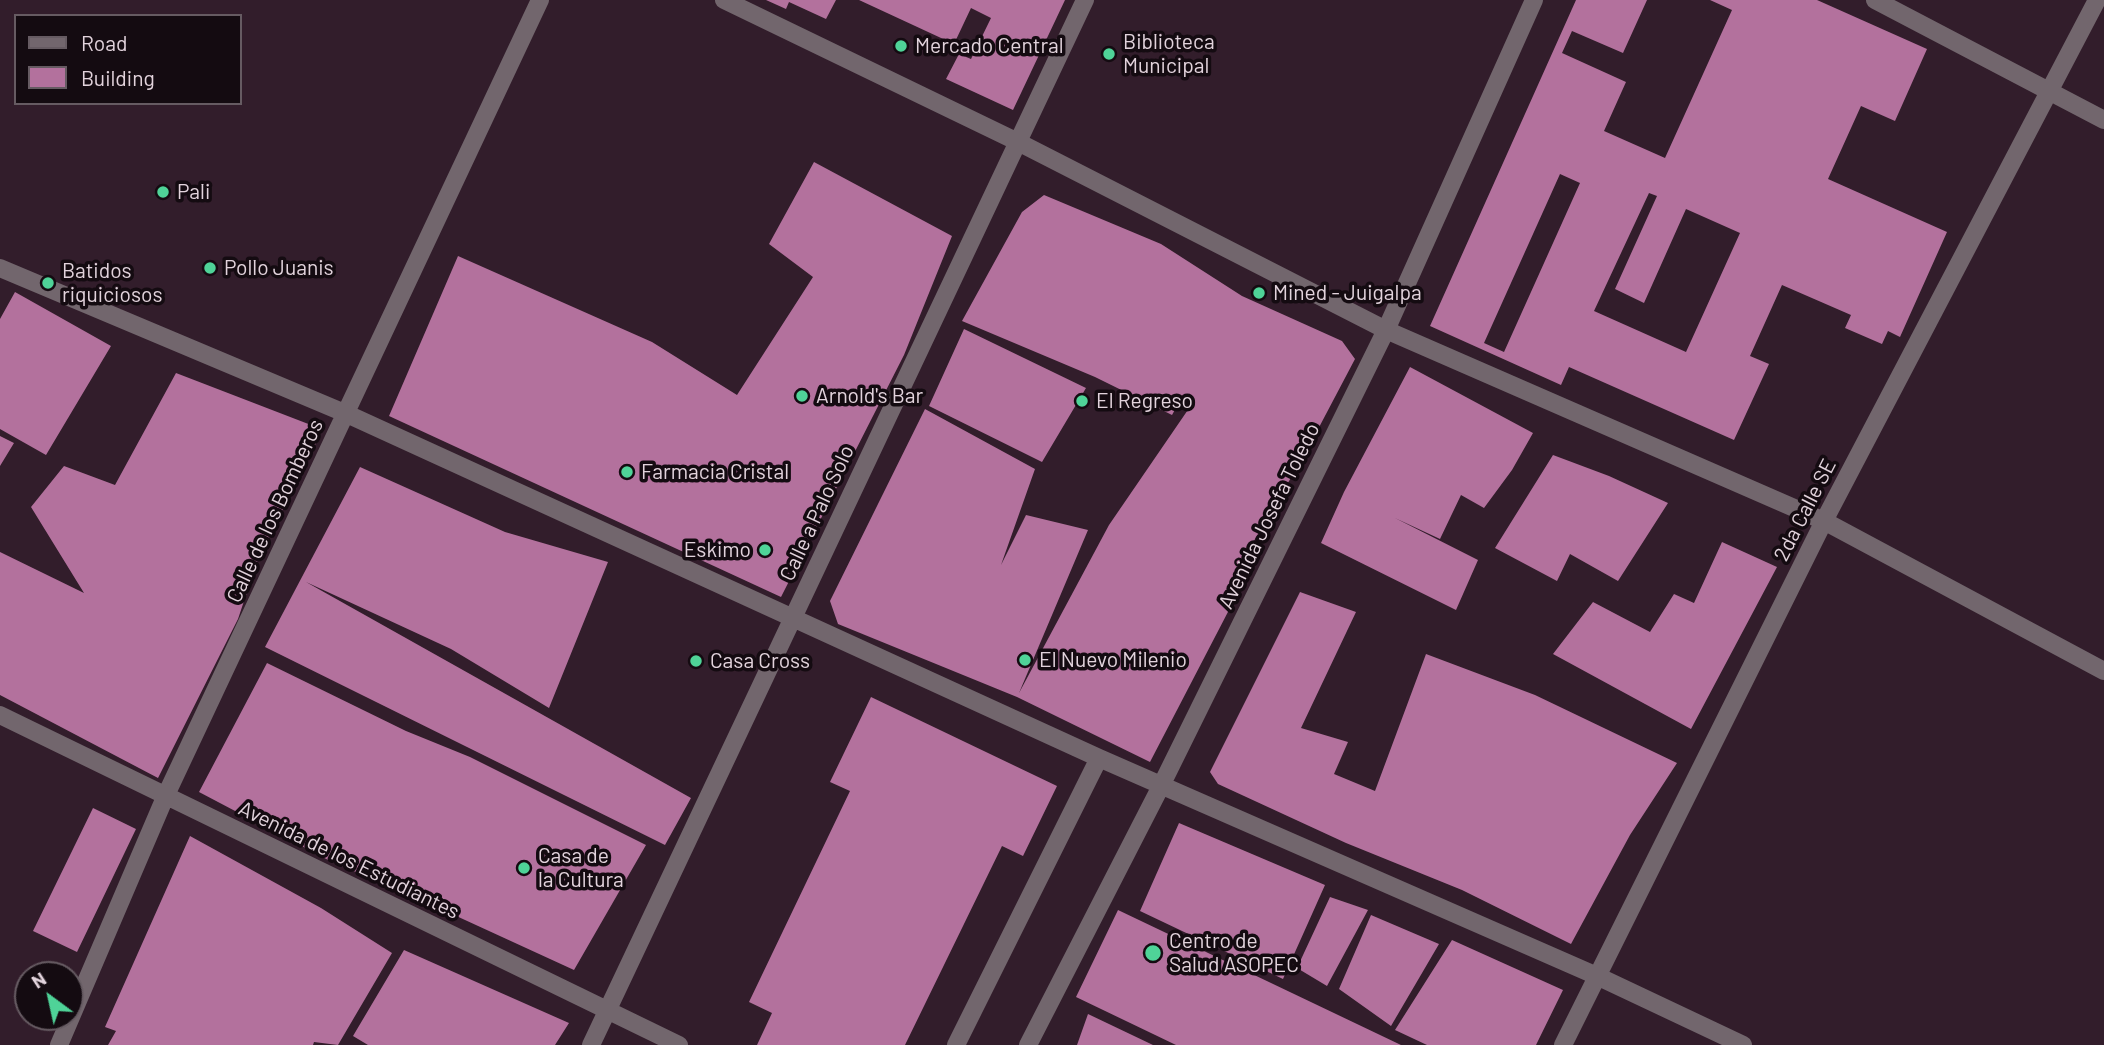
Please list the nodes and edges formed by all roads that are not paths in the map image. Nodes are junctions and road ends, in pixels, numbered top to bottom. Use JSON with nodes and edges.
{"nodes":[{"id":1,"x":540,"y":0,"type":"edge"},
{"id":2,"x":724,"y":0,"type":"edge"},
{"id":3,"x":1085,"y":0,"type":"edge"},
{"id":4,"x":1534,"y":0,"type":"edge"},
{"id":5,"x":1874,"y":0,"type":"edge"},
{"id":6,"x":2097,"y":0,"type":"edge"},
{"id":7,"x":2049,"y":92,"type":"junction"},
{"id":8,"x":2104,"y":120,"type":"edge"},
{"id":9,"x":1018,"y":142,"type":"junction"},
{"id":10,"x":0,"y":268,"type":"edge"},
{"id":11,"x":1386,"y":330,"type":"junction"},
{"id":12,"x":347,"y":414,"type":"junction"},
{"id":13,"x":1824,"y":521,"type":"junction"},
{"id":14,"x":792,"y":618,"type":"junction"},
{"id":15,"x":2104,"y":670,"type":"edge"},
{"id":16,"x":0,"y":715,"type":"edge"},
{"id":17,"x":1099,"y":758,"type":"junction"},
{"id":18,"x":1162,"y":784,"type":"junction"},
{"id":19,"x":166,"y":795,"type":"junction"},
{"id":20,"x":1597,"y":976,"type":"junction"},
{"id":21,"x":607,"y":1012,"type":"junction"},
{"id":22,"x":59,"y":1045,"type":"edge"},
{"id":23,"x":592,"y":1045,"type":"edge"},
{"id":24,"x":679,"y":1045,"type":"edge"},
{"id":25,"x":956,"y":1045,"type":"edge"},
{"id":26,"x":1028,"y":1045,"type":"edge"},
{"id":27,"x":1563,"y":1045,"type":"edge"},
{"id":28,"x":1743,"y":1045,"type":"edge"}],
"edges":[{"from":1,"to":12,"type":"street","name":"Calle de los Bomberos"},
{"from":2,"to":9,"type":"street"},
{"from":3,"to":9,"type":"street","name":"Calle a Palo Solo"},
{"from":4,"to":11,"type":"street","name":"Avenida Josefa Toledo"},
{"from":5,"to":7,"type":"street"},
{"from":6,"to":7,"type":"street","name":"2da Calle SE"},
{"from":7,"to":8,"type":"street"},
{"from":7,"to":13,"type":"street","name":"2da Calle SE"},
{"from":9,"to":11,"type":"street"},
{"from":9,"to":14,"type":"street","name":"Calle a Palo Solo"},
{"from":10,"to":12,"type":"street"},
{"from":11,"to":13,"type":"street"},
{"from":11,"to":18,"type":"street","name":"Avenida Josefa Toledo"},
{"from":12,"to":14,"type":"street"},
{"from":12,"to":19,"type":"street","name":"Calle de los Bomberos"},
{"from":13,"to":15,"type":"street"},
{"from":13,"to":20,"type":"street","name":"2da Calle SE"},
{"from":14,"to":17,"type":"street"},
{"from":14,"to":21,"type":"street","name":"Calle a Palo Solo"},
{"from":16,"to":19,"type":"street","name":"Avenida de los Estudiantes"},
{"from":17,"to":18,"type":"street"},
{"from":17,"to":25,"type":"street"},
{"from":18,"to":20,"type":"street"},
{"from":18,"to":26,"type":"street","name":"Avenida Josefa Toledo"},
{"from":19,"to":21,"type":"street","name":"Avenida de los Estudiantes"},
{"from":19,"to":22,"type":"street","name":"Calle de los Bomberos"},
{"from":20,"to":27,"type":"street","name":"2da Calle SE"},
{"from":20,"to":28,"type":"street"},
{"from":21,"to":23,"type":"street","name":"Calle a Palo Solo"},
{"from":21,"to":24,"type":"street","name":"Avenida de los Estudiantes"}]}
